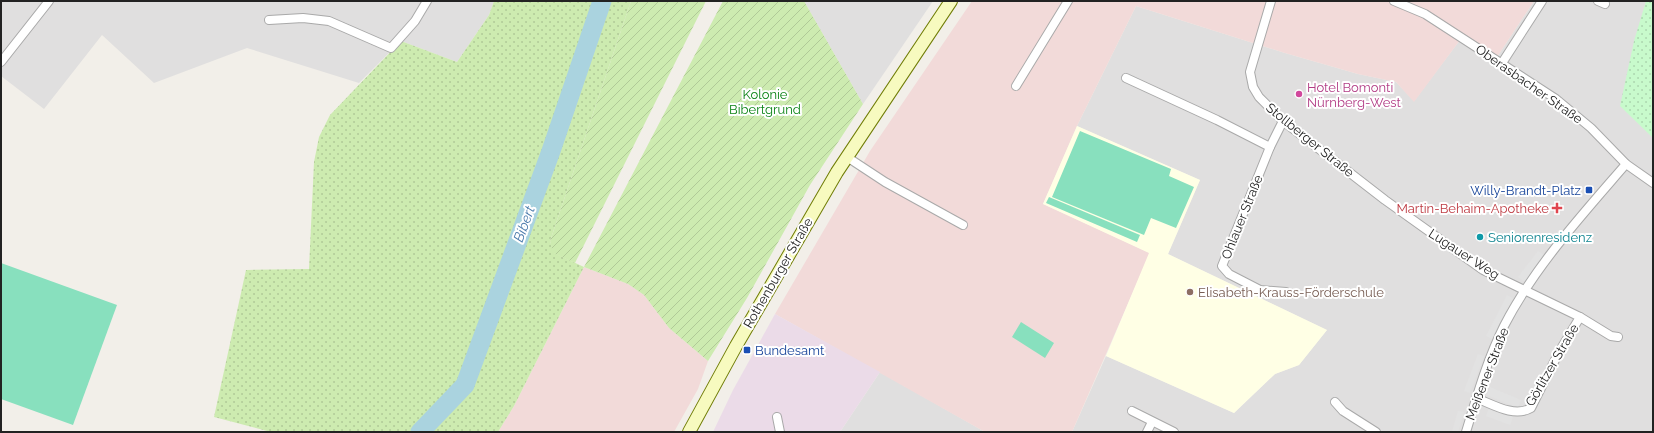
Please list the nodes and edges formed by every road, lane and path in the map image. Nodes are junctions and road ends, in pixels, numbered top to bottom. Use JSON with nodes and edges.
{"nodes":[{"id":1,"x":49,"y":1,"type":"edge"},
{"id":2,"x":427,"y":1,"type":"edge"},
{"id":3,"x":951,"y":1,"type":"edge"},
{"id":4,"x":1068,"y":1,"type":"edge"},
{"id":5,"x":1271,"y":1,"type":"edge"},
{"id":6,"x":1394,"y":1,"type":"edge"},
{"id":7,"x":1542,"y":1,"type":"edge"},
{"id":8,"x":269,"y":20,"type":"dead end"},
{"id":9,"x":1,"y":62,"type":"edge"},
{"id":10,"x":1502,"y":63,"type":"junction"},
{"id":11,"x":1126,"y":78,"type":"dead end"},
{"id":12,"x":1016,"y":86,"type":"dead end"},
{"id":13,"x":1283,"y":121,"type":"junction"},
{"id":14,"x":1270,"y":147,"type":"junction"},
{"id":15,"x":847,"y":157,"type":"junction"},
{"id":16,"x":1626,"y":164,"type":"junction"},
{"id":17,"x":1653,"y":184,"type":"edge"},
{"id":18,"x":1385,"y":200,"type":"joint"},
{"id":19,"x":963,"y":224,"type":"dead end"},
{"id":20,"x":1525,"y":291,"type":"junction"},
{"id":21,"x":1286,"y":292,"type":"dead end"},
{"id":22,"x":1580,"y":317,"type":"junction"},
{"id":23,"x":1618,"y":337,"type":"dead end"},
{"id":24,"x":1476,"y":398,"type":"junction"},
{"id":25,"x":1335,"y":402,"type":"dead end"},
{"id":26,"x":1132,"y":411,"type":"dead end"},
{"id":27,"x":777,"y":416,"type":"dead end"},
{"id":28,"x":1152,"y":422,"type":"junction"},
{"id":29,"x":688,"y":432,"type":"edge"},
{"id":30,"x":780,"y":432,"type":"edge"},
{"id":31,"x":1147,"y":432,"type":"edge"},
{"id":32,"x":1174,"y":432,"type":"edge"},
{"id":33,"x":1376,"y":432,"type":"edge"},
{"id":34,"x":1466,"y":432,"type":"edge"}],
"edges":[{"from":1,"to":9,"type":"street"},
{"from":2,"to":8,"type":"street"},
{"from":3,"to":15,"type":"main road","name":"Rothenburger Straße"},
{"from":4,"to":12,"type":"street"},
{"from":5,"to":13,"type":"street","name":"Stollberger Straße"},
{"from":6,"to":10,"type":"street","name":"Oberasbacher Straße"},
{"from":7,"to":10,"type":"street"},
{"from":10,"to":16,"type":"street","name":"Oberasbacher Straße"},
{"from":11,"to":14,"type":"street"},
{"from":13,"to":14,"type":"street","name":"Ohlauer Straße"},
{"from":13,"to":18,"type":"street","name":"Stollberger Straße"},
{"from":14,"to":21,"type":"street","name":"Ohlauer Straße"},
{"from":15,"to":19,"type":"street"},
{"from":15,"to":29,"type":"main road","name":"Rothenburger Straße"},
{"from":16,"to":17,"type":"street","name":"Oberasbacher Straße"},
{"from":16,"to":20,"type":"street","name":"Meißener Straße"},
{"from":18,"to":20,"type":"street","name":"Lugauer Weg"},
{"from":20,"to":22,"type":"street","name":"Lugauer Weg"},
{"from":20,"to":24,"type":"street","name":"Meißener Straße"},
{"from":22,"to":23,"type":"street","name":"Lugauer Weg"},
{"from":22,"to":24,"type":"street","name":"Görlitzer Straße"},
{"from":24,"to":34,"type":"street","name":"Meißener Straße"},
{"from":25,"to":33,"type":"street"},
{"from":26,"to":28,"type":"street"},
{"from":27,"to":30,"type":"street"},
{"from":28,"to":31,"type":"street"},
{"from":28,"to":32,"type":"street"}]}
